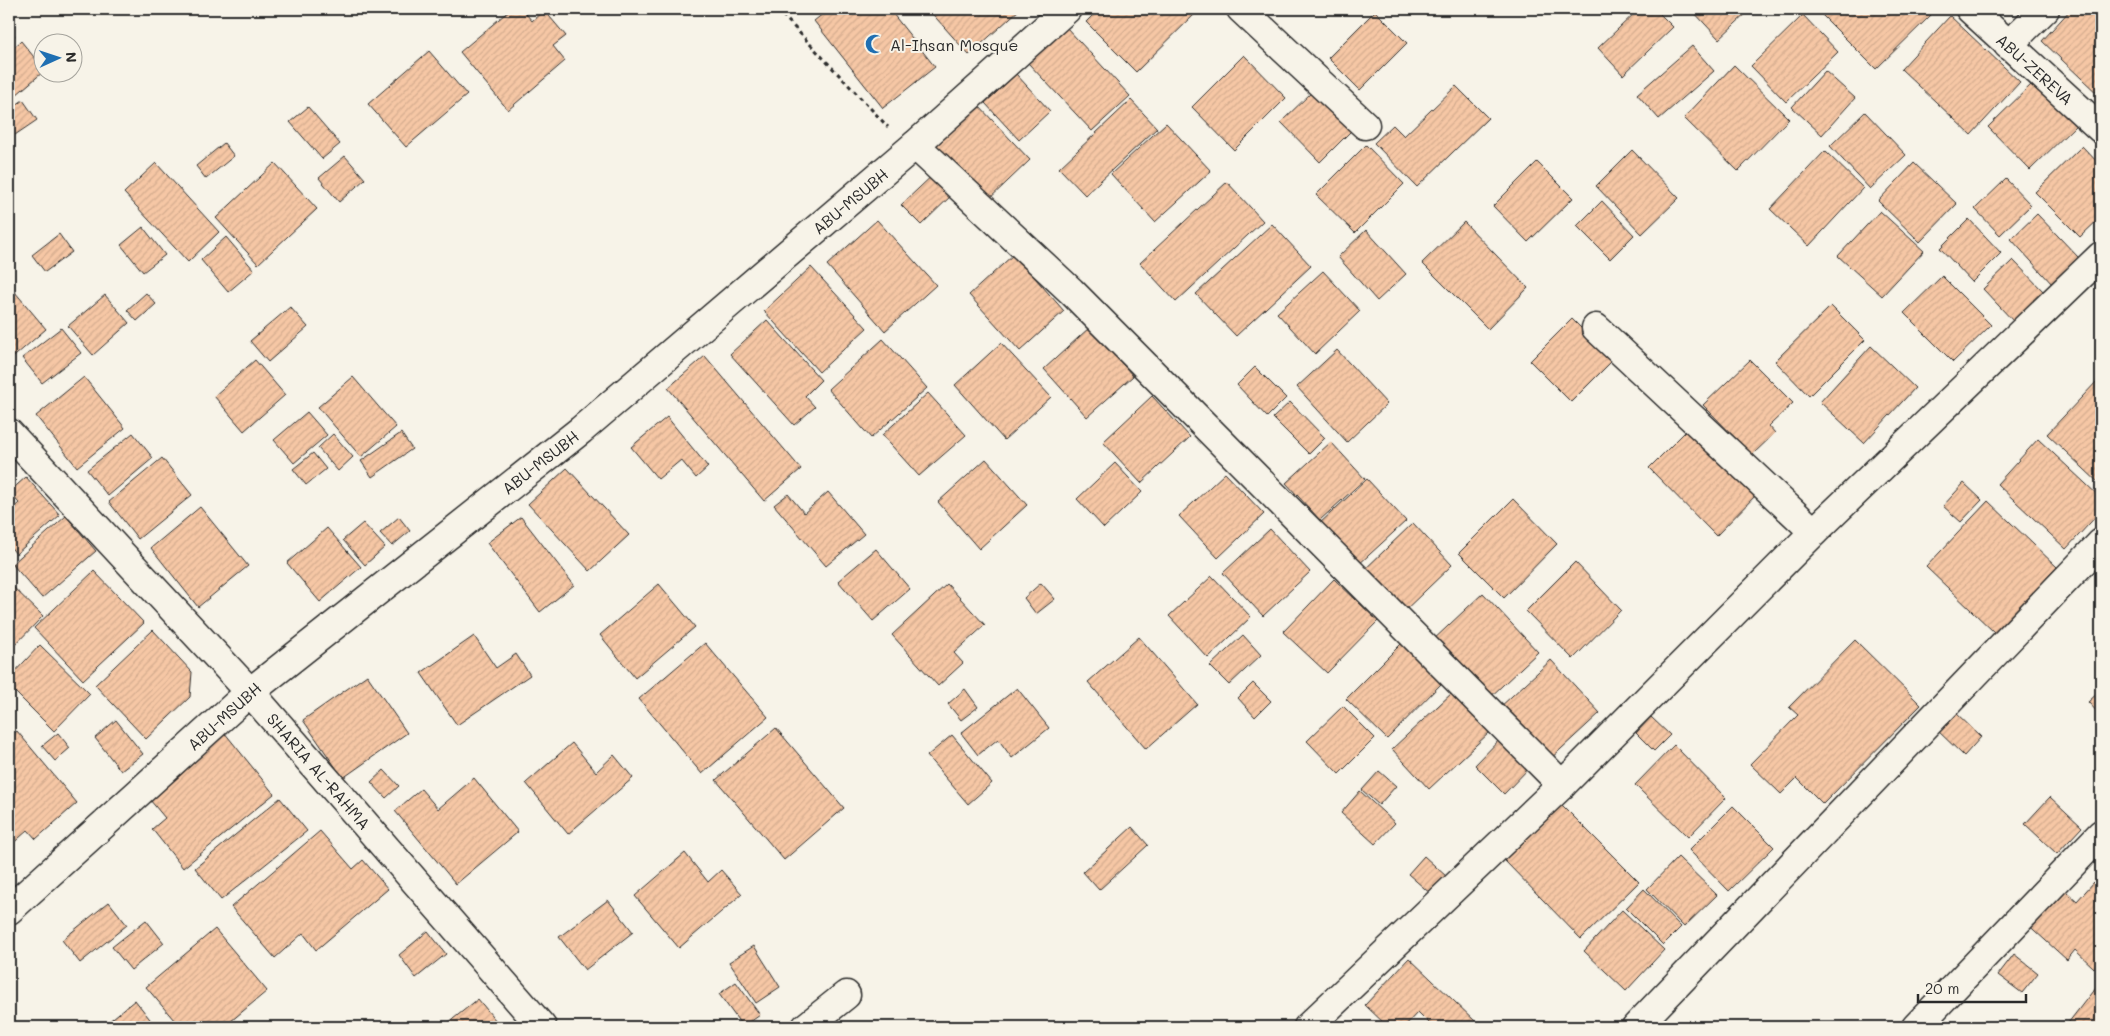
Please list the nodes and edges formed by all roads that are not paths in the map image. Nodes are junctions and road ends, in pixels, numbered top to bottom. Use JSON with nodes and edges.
{"nodes":[{"id":1,"x":1066,"y":9,"type":"edge"},
{"id":2,"x":1241,"y":9,"type":"edge"},
{"id":3,"x":1970,"y":9,"type":"edge"},
{"id":4,"x":2045,"y":9,"type":"edge"},
{"id":5,"x":2008,"y":45,"type":"junction"},
{"id":6,"x":1365,"y":125,"type":"dead end"},
{"id":7,"x":2101,"y":129,"type":"edge"},
{"id":8,"x":915,"y":145,"type":"junction"},
{"id":9,"x":2101,"y":256,"type":"edge"},
{"id":10,"x":1596,"y":328,"type":"dead end"},
{"id":11,"x":9,"y":433,"type":"edge"},
{"id":12,"x":1814,"y":532,"type":"junction"},
{"id":13,"x":2101,"y":543,"type":"edge"},
{"id":14,"x":250,"y":692,"type":"junction"},
{"id":15,"x":1562,"y":785,"type":"junction"},
{"id":16,"x":2101,"y":834,"type":"edge"},
{"id":17,"x":9,"y":910,"type":"edge"},
{"id":18,"x":846,"y":995,"type":"dead end"},
{"id":19,"x":542,"y":1027,"type":"edge"},
{"id":20,"x":806,"y":1027,"type":"edge"},
{"id":21,"x":1308,"y":1027,"type":"edge"},
{"id":22,"x":1636,"y":1027,"type":"edge"},
{"id":23,"x":1916,"y":1027,"type":"edge"}],
"edges":[{"from":1,"to":8,"type":"street","name":"ABU-MSUBH"},
{"from":2,"to":6,"type":"street"},
{"from":3,"to":5,"type":"street","name":"ABU-ZEREVA"},
{"from":4,"to":5,"type":"street"},
{"from":5,"to":7,"type":"street","name":"ABU-ZEREVA"},
{"from":8,"to":14,"type":"street","name":"ABU-MSUBH"},
{"from":8,"to":15,"type":"street"},
{"from":9,"to":12,"type":"street"},
{"from":10,"to":12,"type":"street"},
{"from":11,"to":14,"type":"street","name":"SHARIA AL-RAHMA"},
{"from":12,"to":15,"type":"street"},
{"from":13,"to":22,"type":"street"},
{"from":14,"to":17,"type":"street","name":"ABU-MSUBH"},
{"from":14,"to":19,"type":"street","name":"SHARIA AL-RAHMA"},
{"from":15,"to":21,"type":"street"},
{"from":16,"to":23,"type":"street"},
{"from":18,"to":20,"type":"street"}]}
